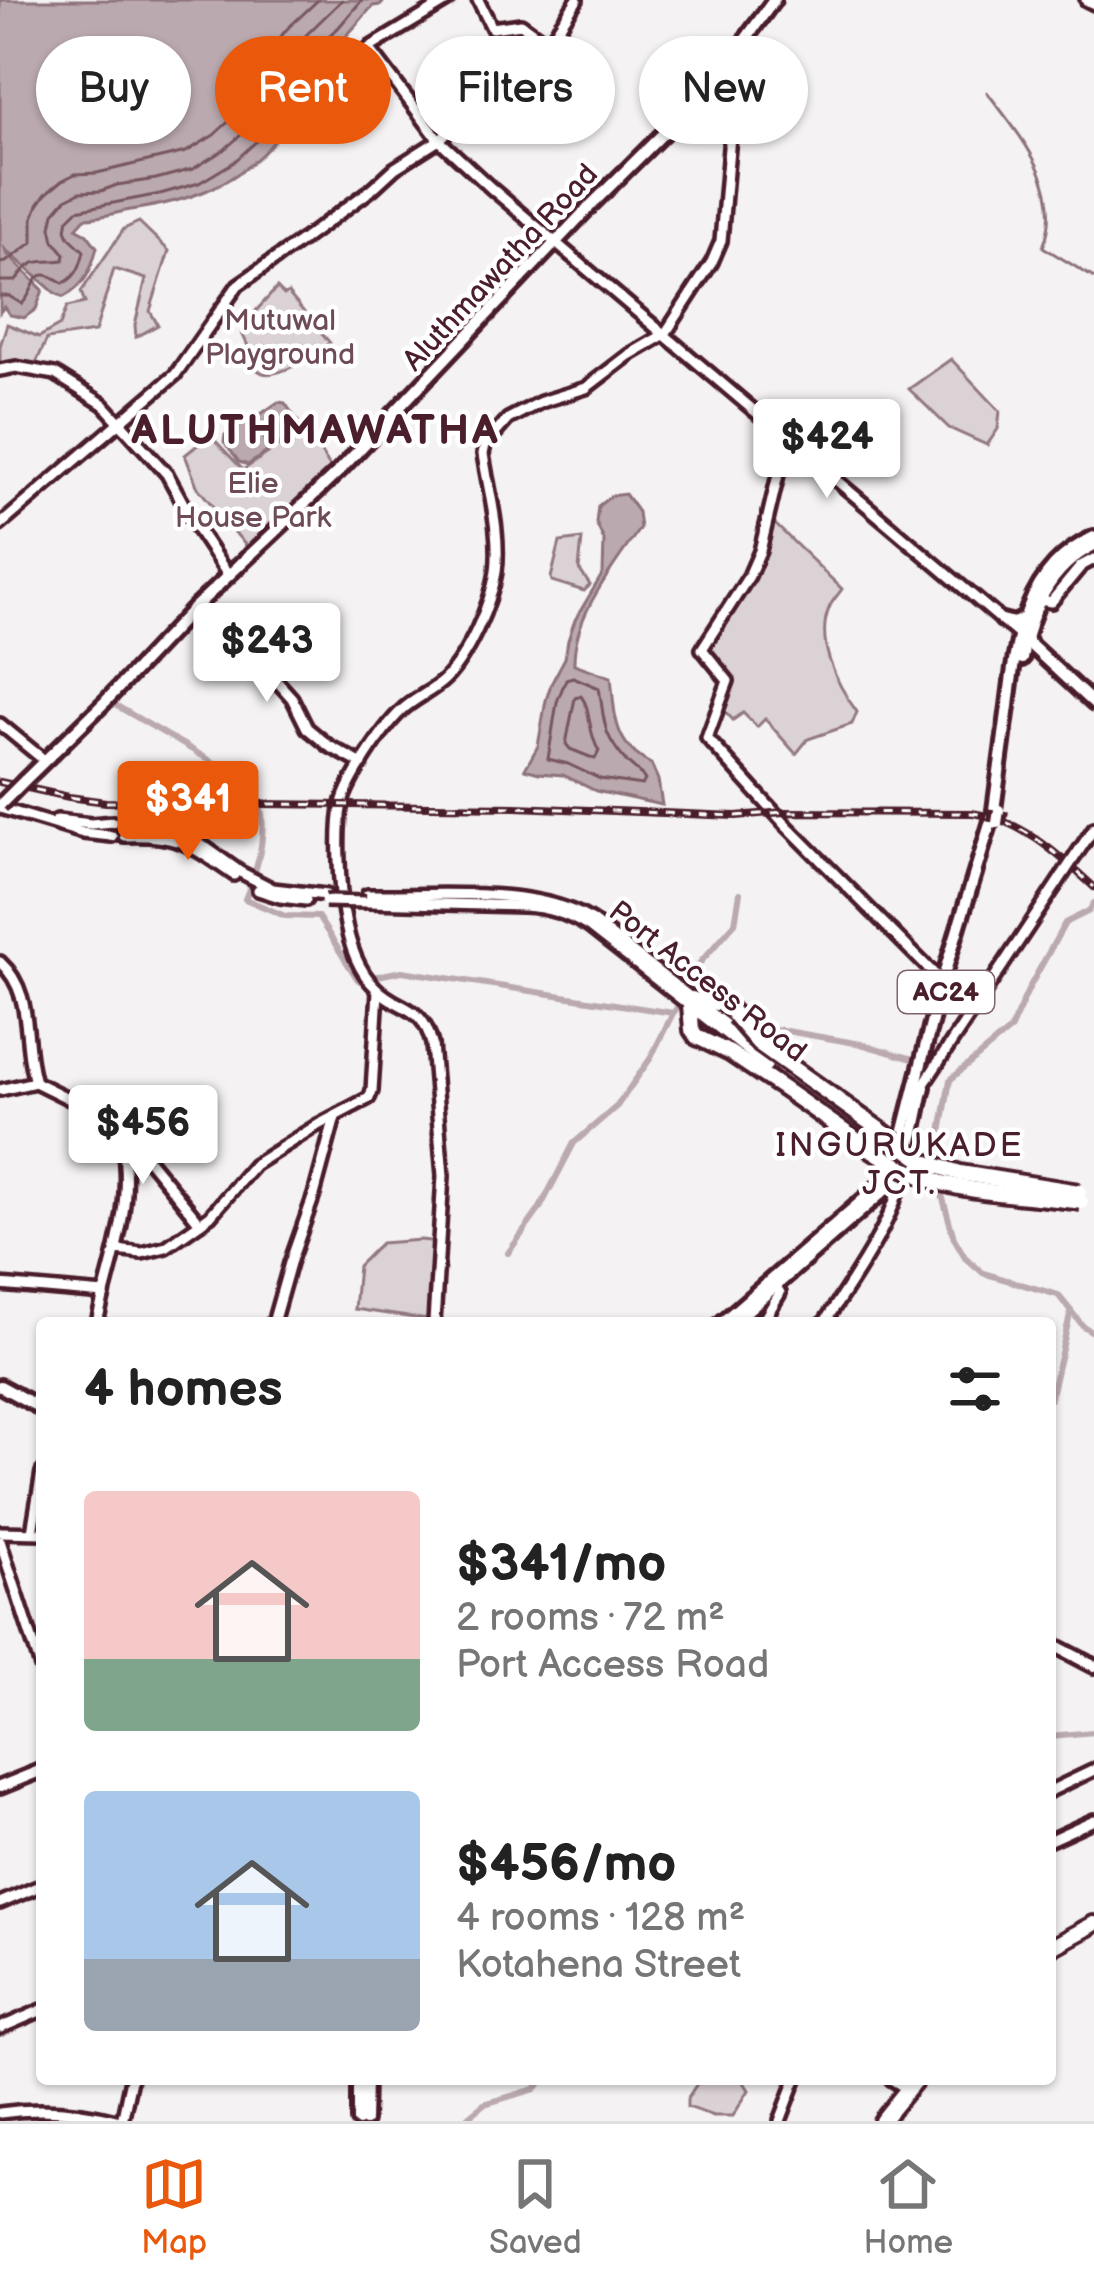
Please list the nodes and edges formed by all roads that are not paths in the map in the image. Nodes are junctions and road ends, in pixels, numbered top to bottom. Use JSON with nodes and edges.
{"nodes":[{"id":1,"x":448,"y":0,"type":"edge"},
{"id":2,"x":478,"y":0,"type":"edge"},
{"id":3,"x":577,"y":0,"type":"edge"},
{"id":4,"x":774,"y":0,"type":"edge"},
{"id":5,"x":1086,"y":0,"type":"edge"},
{"id":6,"x":1094,"y":4,"type":"edge"},
{"id":7,"x":538,"y":36,"type":"edge"},
{"id":8,"x":550,"y":36,"type":"edge"},
{"id":9,"x":749,"y":36,"type":"edge"},
{"id":10,"x":415,"y":108,"type":"edge"},
{"id":11,"x":433,"y":144,"type":"edge"},
{"id":12,"x":444,"y":144,"type":"edge"},
{"id":13,"x":652,"y":144,"type":"edge"},
{"id":14,"x":729,"y":144,"type":"edge"},
{"id":15,"x":557,"y":242,"type":"junction"},
{"id":16,"x":665,"y":334,"type":"junction"},
{"id":17,"x":0,"y":370,"type":"edge"},
{"id":18,"x":120,"y":422,"type":"junction"},
{"id":19,"x":787,"y":437,"type":"junction"},
{"id":20,"x":0,"y":525,"type":"edge"},
{"id":21,"x":1094,"y":541,"type":"edge"},
{"id":22,"x":1094,"y":560,"type":"edge"},
{"id":23,"x":228,"y":575,"type":"junction"},
{"id":24,"x":1040,"y":601,"type":"junction"},
{"id":25,"x":193,"y":609,"type":"junction"},
{"id":26,"x":1022,"y":619,"type":"junction"},
{"id":27,"x":1002,"y":620,"type":"junction"},
{"id":28,"x":1025,"y":643,"type":"junction"},
{"id":29,"x":1094,"y":704,"type":"edge"},
{"id":30,"x":0,"y":724,"type":"edge"},
{"id":31,"x":44,"y":760,"type":"junction"},
{"id":32,"x":362,"y":764,"type":"junction"},
{"id":33,"x":0,"y":805,"type":"edge"},
{"id":34,"x":1094,"y":828,"type":"edge"},
{"id":35,"x":118,"y":829,"type":"junction"},
{"id":36,"x":143,"y":831,"type":"junction"},
{"id":37,"x":0,"y":962,"type":"edge"},
{"id":38,"x":944,"y":984,"type":"junction"},
{"id":39,"x":376,"y":988,"type":"junction"},
{"id":40,"x":699,"y":1006,"type":"junction"},
{"id":41,"x":974,"y":1010,"type":"junction"},
{"id":42,"x":35,"y":1082,"type":"junction"},
{"id":43,"x":924,"y":1084,"type":"junction"},
{"id":44,"x":0,"y":1090,"type":"edge"},
{"id":45,"x":335,"y":1117,"type":"junction"},
{"id":46,"x":118,"y":1123,"type":"junction"},
{"id":47,"x":904,"y":1133,"type":"junction"},
{"id":48,"x":870,"y":1138,"type":"junction"},
{"id":49,"x":900,"y":1165,"type":"junction"},
{"id":50,"x":889,"y":1188,"type":"junction"},
{"id":51,"x":1090,"y":1198,"type":"edge"},
{"id":52,"x":886,"y":1219,"type":"junction"},
{"id":53,"x":200,"y":1223,"type":"junction"},
{"id":54,"x":116,"y":1250,"type":"junction"},
{"id":55,"x":774,"y":1283,"type":"junction"},
{"id":56,"x":0,"y":1285,"type":"edge"},
{"id":57,"x":104,"y":1294,"type":"junction"},
{"id":58,"x":99,"y":1317,"type":"edge"},
{"id":59,"x":275,"y":1317,"type":"edge"},
{"id":60,"x":434,"y":1317,"type":"edge"},
{"id":61,"x":729,"y":1317,"type":"edge"},
{"id":62,"x":739,"y":1317,"type":"edge"},
{"id":63,"x":766,"y":1317,"type":"edge"},
{"id":64,"x":828,"y":1317,"type":"edge"},
{"id":65,"x":0,"y":1383,"type":"edge"},
{"id":66,"x":36,"y":1403,"type":"edge"},
{"id":67,"x":36,"y":1533,"type":"edge"},
{"id":68,"x":0,"y":1536,"type":"edge"},
{"id":69,"x":1056,"y":1646,"type":"edge"},
{"id":70,"x":36,"y":1651,"type":"edge"},
{"id":71,"x":1094,"y":1666,"type":"edge"},
{"id":72,"x":1094,"y":1770,"type":"edge"},
{"id":73,"x":36,"y":1772,"type":"edge"},
{"id":74,"x":0,"y":1787,"type":"edge"},
{"id":75,"x":1056,"y":1788,"type":"edge"},
{"id":76,"x":1094,"y":1820,"type":"edge"},
{"id":77,"x":1056,"y":1837,"type":"edge"},
{"id":78,"x":36,"y":1888,"type":"edge"},
{"id":79,"x":0,"y":1903,"type":"edge"},
{"id":80,"x":1094,"y":1927,"type":"edge"},
{"id":81,"x":1056,"y":1949,"type":"edge"},
{"id":82,"x":36,"y":2013,"type":"edge"},
{"id":83,"x":0,"y":2028,"type":"edge"},
{"id":84,"x":130,"y":2085,"type":"edge"},
{"id":85,"x":362,"y":2085,"type":"edge"},
{"id":86,"x":794,"y":2085,"type":"edge"},
{"id":87,"x":914,"y":2085,"type":"edge"},
{"id":88,"x":0,"y":2113,"type":"edge"},
{"id":89,"x":121,"y":2121,"type":"edge"},
{"id":90,"x":361,"y":2121,"type":"edge"},
{"id":91,"x":780,"y":2121,"type":"edge"},
{"id":92,"x":886,"y":2121,"type":"edge"}],
"edges":[{"from":1,"to":10,"type":"street"},
{"from":2,"to":7,"type":"street"},
{"from":3,"to":8,"type":"street"},
{"from":4,"to":9,"type":"main road","name":"Aluthmawatha Road"},
{"from":5,"to":6,"type":"street"},
{"from":11,"to":18,"type":"street"},
{"from":12,"to":15,"type":"street"},
{"from":13,"to":15,"type":"main road","name":"Aluthmawatha Road"},
{"from":14,"to":16,"type":"street"},
{"from":15,"to":16,"type":"street"},
{"from":15,"to":23,"type":"main road","name":"Aluthmawatha Road"},
{"from":16,"to":19,"type":"street"},
{"from":16,"to":32,"type":"street"},
{"from":17,"to":18,"type":"street"},
{"from":18,"to":20,"type":"street"},
{"from":18,"to":23,"type":"street"},
{"from":19,"to":27,"type":"street"},
{"from":19,"to":38,"type":"street"},
{"from":21,"to":24,"type":"main road","number":"AC24"},
{"from":21,"to":26,"type":"main road","number":"AC24"},
{"from":22,"to":24,"type":"street"},
{"from":23,"to":25,"type":"main road","name":"Aluthmawatha Road"},
{"from":24,"to":28,"type":"main road","number":"AC24"},
{"from":25,"to":31,"type":"main road","name":"Aluthmawatha Road"},
{"from":25,"to":32,"type":"street"},
{"from":26,"to":27,"type":"main road"},
{"from":26,"to":28,"type":"main road","number":"AC24"},
{"from":27,"to":28,"type":"street"},
{"from":28,"to":29,"type":"main road"},
{"from":28,"to":38,"type":"main road","number":"AC24"},
{"from":30,"to":31,"type":"street"},
{"from":31,"to":33,"type":"main road","name":"Aluthmawatha Road","bridge":true},
{"from":32,"to":39,"type":"street"},
{"from":33,"to":35,"type":"street"},
{"from":34,"to":41,"type":"street","bridge":true},
{"from":35,"to":36,"type":"street"},
{"from":35,"to":36,"type":"street","name":"Port Access Road"},
{"from":36,"to":40,"type":"street","name":"Port Access Road","bridge":true},
{"from":37,"to":42,"type":"street"},
{"from":38,"to":41,"type":"street"},
{"from":38,"to":43,"type":"main road","number":"AC24"},
{"from":38,"to":47,"type":"main road","number":"AC24"},
{"from":39,"to":45,"type":"street"},
{"from":39,"to":60,"type":"street"},
{"from":40,"to":48,"type":"street","name":"Port Access Road"},
{"from":40,"to":49,"type":"street","name":"Port Access Road"},
{"from":40,"to":51,"type":"highway","bridge":true},
{"from":40,"to":51,"type":"highway","bridge":true},
{"from":41,"to":43,"type":"street"},
{"from":42,"to":44,"type":"street"},
{"from":42,"to":46,"type":"street"},
{"from":43,"to":49,"type":"main road","number":"AC24"},
{"from":45,"to":53,"type":"street"},
{"from":45,"to":59,"type":"street"},
{"from":46,"to":53,"type":"street"},
{"from":46,"to":54,"type":"street"},
{"from":47,"to":48,"type":"main road"},
{"from":47,"to":49,"type":"main road","number":"AC24"},
{"from":48,"to":49,"type":"street","name":"Port Access Road"},
{"from":49,"to":50,"type":"main road","number":"AC24"},
{"from":49,"to":51,"type":"main road"},
{"from":49,"to":52,"type":"street"},
{"from":49,"to":55,"type":"main road","number":"AC24"},
{"from":50,"to":52,"type":"street"},
{"from":50,"to":55,"type":"main road","number":"AC24"},
{"from":52,"to":64,"type":"street"},
{"from":53,"to":54,"type":"street"},
{"from":54,"to":57,"type":"street"},
{"from":55,"to":61,"type":"main road","number":"AC24"},
{"from":55,"to":62,"type":"main road","number":"AC24"},
{"from":55,"to":63,"type":"street"},
{"from":56,"to":57,"type":"street"},
{"from":57,"to":58,"type":"street"},
{"from":65,"to":66,"type":"main road"},
{"from":67,"to":68,"type":"street"},
{"from":68,"to":70,"type":"street"},
{"from":69,"to":71,"type":"main road"},
{"from":72,"to":75,"type":"street"},
{"from":73,"to":74,"type":"main road"},
{"from":76,"to":77,"type":"street"},
{"from":78,"to":79,"type":"street"},
{"from":80,"to":81,"type":"highway"},
{"from":82,"to":83,"type":"street"},
{"from":84,"to":89,"type":"street"},
{"from":85,"to":90,"type":"main road"},
{"from":86,"to":91,"type":"street"},
{"from":87,"to":92,"type":"highway"},
{"from":88,"to":89,"type":"street"}]}
